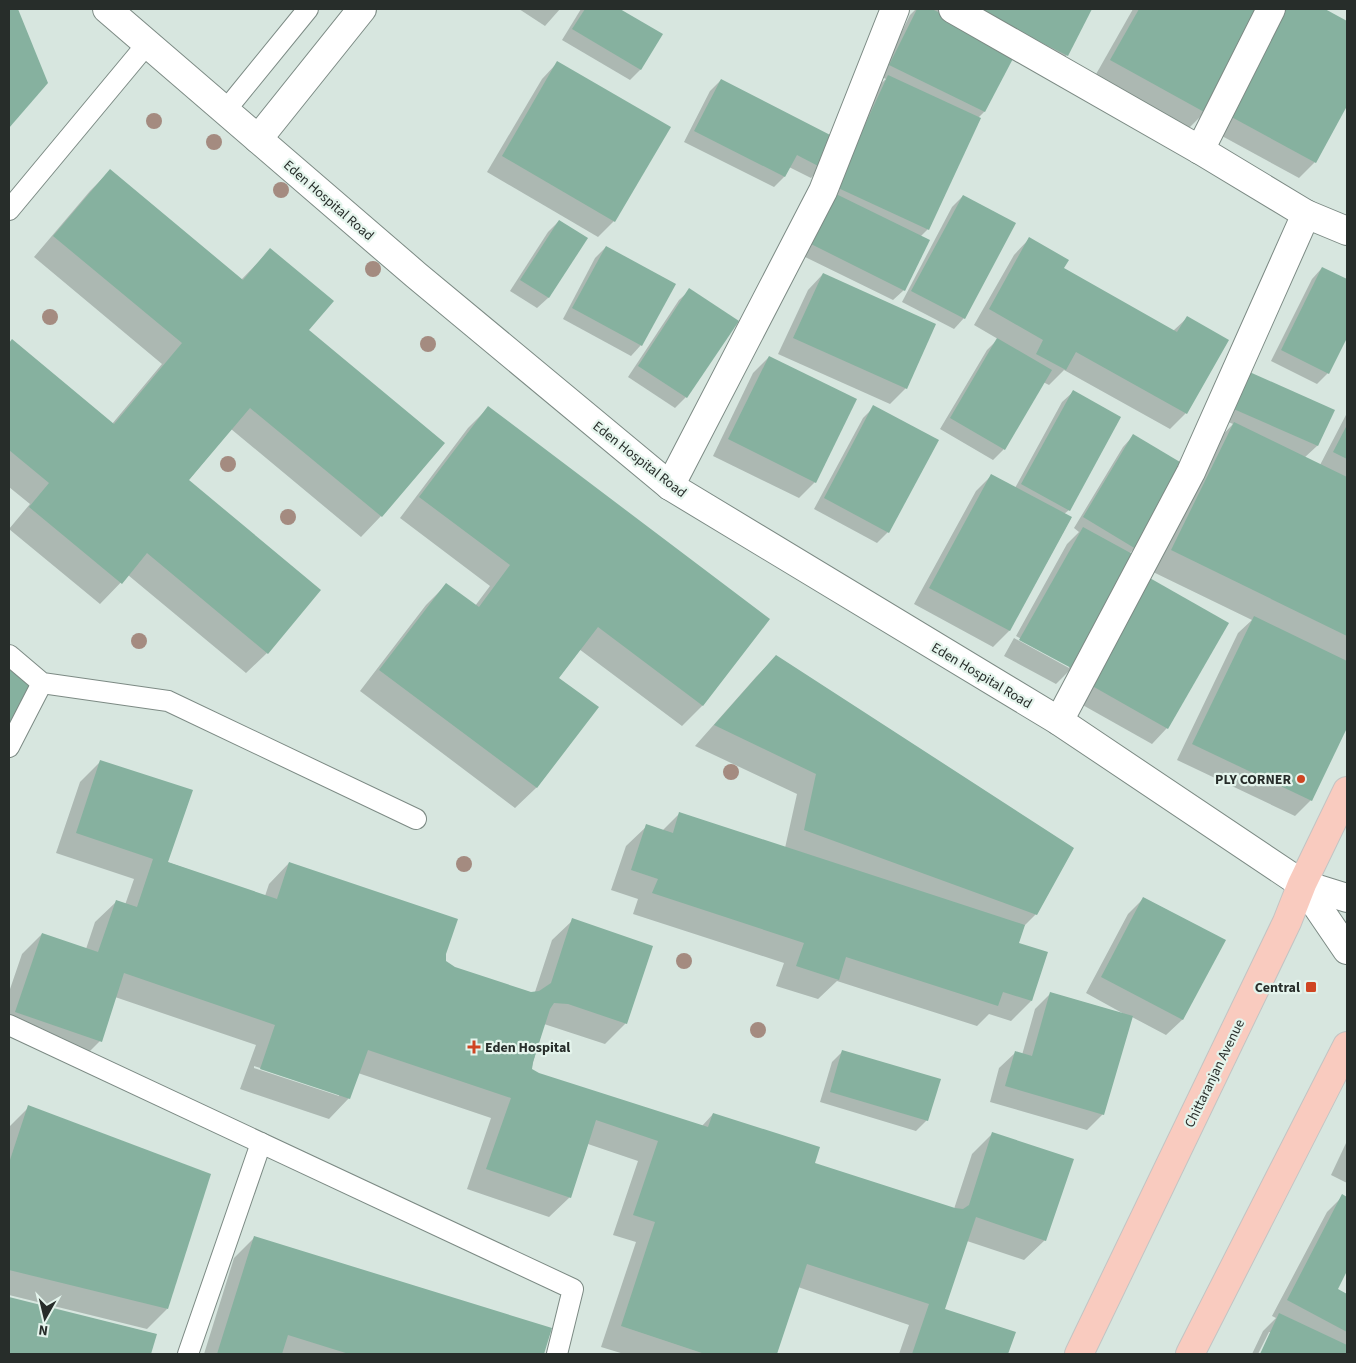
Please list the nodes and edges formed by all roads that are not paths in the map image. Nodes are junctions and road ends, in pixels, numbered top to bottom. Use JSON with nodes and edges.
{"nodes":[{"id":1,"x":108,"y":9,"type":"edge"},
{"id":2,"x":308,"y":9,"type":"edge"},
{"id":3,"x":362,"y":9,"type":"edge"},
{"id":4,"x":895,"y":9,"type":"edge"},
{"id":5,"x":952,"y":9,"type":"edge"},
{"id":6,"x":1271,"y":9,"type":"edge"},
{"id":7,"x":147,"y":44,"type":"junction"},
{"id":8,"x":225,"y":111,"type":"junction"},
{"id":9,"x":258,"y":139,"type":"junction"},
{"id":10,"x":1200,"y":150,"type":"junction"},
{"id":11,"x":9,"y":210,"type":"edge"},
{"id":12,"x":1306,"y":214,"type":"junction"},
{"id":13,"x":1347,"y":232,"type":"edge"},
{"id":14,"x":670,"y":486,"type":"junction"},
{"id":15,"x":9,"y":654,"type":"edge"},
{"id":16,"x":42,"y":683,"type":"junction"},
{"id":17,"x":1058,"y":721,"type":"junction"},
{"id":18,"x":9,"y":748,"type":"edge"},
{"id":19,"x":1347,"y":791,"type":"edge"},
{"id":20,"x":416,"y":819,"type":"dead end"},
{"id":21,"x":1302,"y":884,"type":"junction"},
{"id":22,"x":1347,"y":898,"type":"edge"},
{"id":23,"x":1347,"y":950,"type":"edge"},
{"id":24,"x":11,"y":1031,"type":"edge"},
{"id":25,"x":1347,"y":1046,"type":"edge"},
{"id":26,"x":260,"y":1143,"type":"junction"},
{"id":27,"x":188,"y":1354,"type":"edge"},
{"id":28,"x":557,"y":1354,"type":"edge"},
{"id":29,"x":1079,"y":1354,"type":"edge"},
{"id":30,"x":1190,"y":1354,"type":"edge"}],
"edges":[{"from":1,"to":7,"type":"street","name":"Eden Hospital Road"},
{"from":2,"to":8,"type":"lane"},
{"from":3,"to":9,"type":"street"},
{"from":4,"to":14,"type":"street"},
{"from":5,"to":10,"type":"street"},
{"from":6,"to":10,"type":"street"},
{"from":7,"to":8,"type":"street","name":"Eden Hospital Road"},
{"from":7,"to":11,"type":"lane"},
{"from":8,"to":9,"type":"street","name":"Eden Hospital Road"},
{"from":9,"to":14,"type":"street","name":"Eden Hospital Road"},
{"from":10,"to":12,"type":"street"},
{"from":12,"to":13,"type":"street"},
{"from":12,"to":17,"type":"street"},
{"from":14,"to":17,"type":"street","name":"Eden Hospital Road"},
{"from":15,"to":16,"type":"lane"},
{"from":16,"to":18,"type":"lane"},
{"from":16,"to":20,"type":"lane"},
{"from":17,"to":21,"type":"street","name":"Eden Hospital Road"},
{"from":19,"to":21,"type":"main road","name":"Chittaranjan Avenue"},
{"from":21,"to":22,"type":"street"},
{"from":21,"to":23,"type":"street"},
{"from":21,"to":29,"type":"main road","name":"Chittaranjan Avenue"},
{"from":24,"to":26,"type":"lane"},
{"from":25,"to":30,"type":"main road"},
{"from":26,"to":27,"type":"lane"},
{"from":26,"to":28,"type":"lane"}]}
